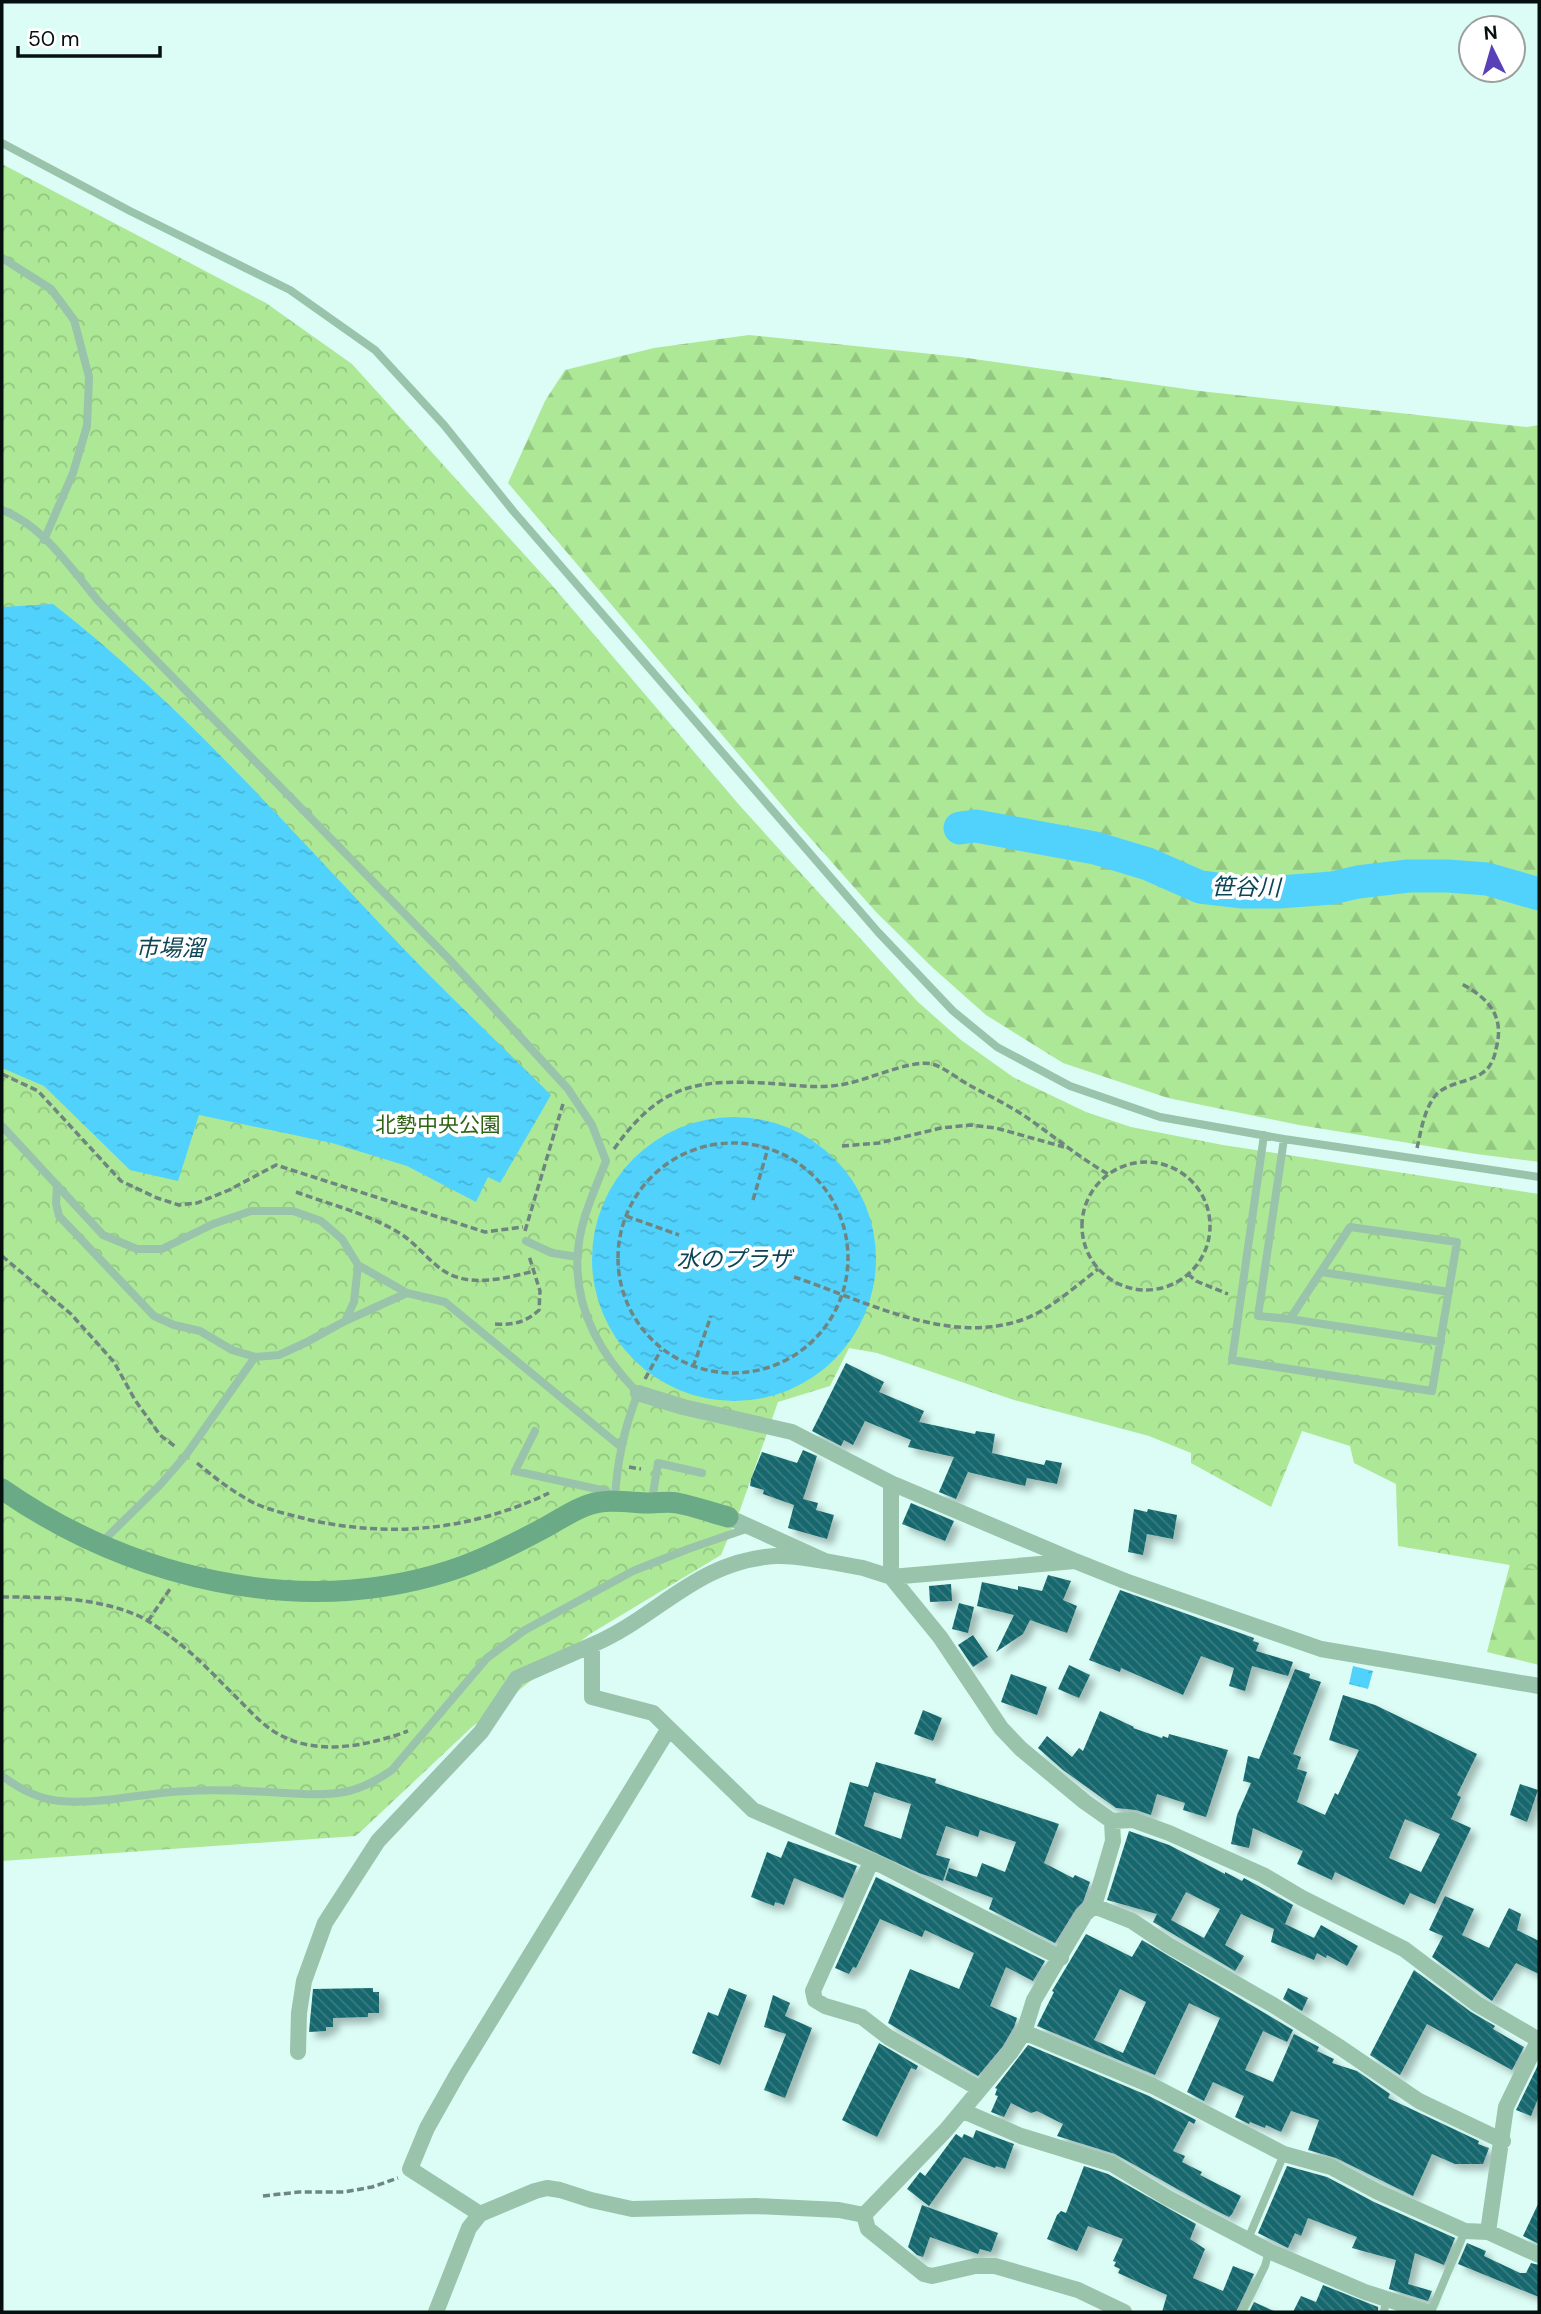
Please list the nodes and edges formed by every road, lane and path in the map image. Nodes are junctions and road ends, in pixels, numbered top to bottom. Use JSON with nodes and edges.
{"nodes":[{"id":1,"x":2,"y":144,"type":"edge"},
{"id":2,"x":2,"y":258,"type":"edge"},
{"id":3,"x":2,"y":510,"type":"edge"},
{"id":4,"x":44,"y":540,"type":"junction"},
{"id":5,"x":1462,"y":984,"type":"dead end"},
{"id":6,"x":2,"y":1074,"type":"edge"},
{"id":7,"x":568,"y":1089,"type":"junction"},
{"id":8,"x":2,"y":1126,"type":"edge"},
{"id":9,"x":1264,"y":1135,"type":"junction"},
{"id":10,"x":1284,"y":1139,"type":"junction"},
{"id":11,"x":842,"y":1146,"type":"dead end"},
{"id":12,"x":768,"y":1148,"type":"junction"},
{"id":13,"x":1066,"y":1148,"type":"junction"},
{"id":14,"x":1414,"y":1160,"type":"junction"},
{"id":15,"x":606,"y":1161,"type":"junction"},
{"id":16,"x":1108,"y":1174,"type":"junction"},
{"id":17,"x":1539,"y":1177,"type":"edge"},
{"id":18,"x":57,"y":1185,"type":"junction"},
{"id":19,"x":296,"y":1192,"type":"dead end"},
{"id":20,"x":753,"y":1200,"type":"dead end"},
{"id":21,"x":626,"y":1216,"type":"junction"},
{"id":22,"x":525,"y":1227,"type":"junction"},
{"id":23,"x":679,"y":1235,"type":"dead end"},
{"id":24,"x":526,"y":1241,"type":"junction"},
{"id":25,"x":2,"y":1256,"type":"edge"},
{"id":26,"x":578,"y":1257,"type":"junction"},
{"id":27,"x":358,"y":1265,"type":"junction"},
{"id":28,"x":1098,"y":1269,"type":"junction"},
{"id":29,"x":535,"y":1271,"type":"junction"},
{"id":30,"x":1321,"y":1272,"type":"junction"},
{"id":31,"x":1188,"y":1274,"type":"junction"},
{"id":32,"x":794,"y":1277,"type":"dead end"},
{"id":33,"x":1449,"y":1292,"type":"junction"},
{"id":34,"x":407,"y":1293,"type":"junction"},
{"id":35,"x":843,"y":1293,"type":"junction"},
{"id":36,"x":1228,"y":1294,"type":"dead end"},
{"id":37,"x":711,"y":1316,"type":"dead end"},
{"id":38,"x":464,"y":1317,"type":"junction"},
{"id":39,"x":1290,"y":1319,"type":"junction"},
{"id":40,"x":345,"y":1321,"type":"junction"},
{"id":41,"x":1440,"y":1342,"type":"junction"},
{"id":42,"x":662,"y":1350,"type":"junction"},
{"id":43,"x":255,"y":1357,"type":"junction"},
{"id":44,"x":693,"y":1367,"type":"junction"},
{"id":45,"x":638,"y":1393,"type":"junction"},
{"id":46,"x":535,"y":1431,"type":"dead end"},
{"id":47,"x":621,"y":1447,"type":"junction"},
{"id":48,"x":186,"y":1455,"type":"junction"},
{"id":49,"x":702,"y":1473,"type":"dead end"},
{"id":50,"x":569,"y":1483,"type":"junction"},
{"id":51,"x":891,"y":1483,"type":"junction"},
{"id":52,"x":2,"y":1489,"type":"edge"},
{"id":53,"x":615,"y":1501,"type":"junction"},
{"id":54,"x":651,"y":1503,"type":"junction"},
{"id":55,"x":728,"y":1517,"type":"joint"},
{"id":56,"x":753,"y":1527,"type":"junction"},
{"id":57,"x":99,"y":1545,"type":"junction"},
{"id":58,"x":825,"y":1561,"type":"junction"},
{"id":59,"x":1075,"y":1561,"type":"junction"},
{"id":60,"x":181,"y":1572,"type":"junction"},
{"id":61,"x":891,"y":1577,"type":"junction"},
{"id":62,"x":2,"y":1597,"type":"edge"},
{"id":63,"x":148,"y":1621,"type":"junction"},
{"id":64,"x":592,"y":1645,"type":"junction"},
{"id":65,"x":1539,"y":1686,"type":"edge"},
{"id":66,"x":433,"y":1722,"type":"junction"},
{"id":67,"x":668,"y":1730,"type":"junction"},
{"id":68,"x":2,"y":1776,"type":"edge"},
{"id":69,"x":1112,"y":1821,"type":"junction"},
{"id":70,"x":871,"y":1862,"type":"junction"},
{"id":71,"x":1094,"y":1906,"type":"junction"},
{"id":72,"x":1061,"y":1958,"type":"junction"},
{"id":73,"x":1024,"y":2032,"type":"junction"},
{"id":74,"x":1539,"y":2039,"type":"edge"},
{"id":75,"x":298,"y":2052,"type":"dead end"},
{"id":76,"x":980,"y":2089,"type":"junction"},
{"id":77,"x":963,"y":2111,"type":"junction"},
{"id":78,"x":1503,"y":2141,"type":"junction"},
{"id":79,"x":1284,"y":2154,"type":"junction"},
{"id":80,"x":411,"y":2169,"type":"junction"},
{"id":81,"x":263,"y":2196,"type":"dead end"},
{"id":82,"x":480,"y":2214,"type":"junction"},
{"id":83,"x":864,"y":2215,"type":"junction"},
{"id":84,"x":1465,"y":2231,"type":"junction"},
{"id":85,"x":1488,"y":2232,"type":"junction"},
{"id":86,"x":1248,"y":2239,"type":"junction"},
{"id":87,"x":1269,"y":2251,"type":"junction"},
{"id":88,"x":1539,"y":2255,"type":"edge"},
{"id":89,"x":1385,"y":2306,"type":"edge"},
{"id":90,"x":436,"y":2312,"type":"edge"},
{"id":91,"x":1124,"y":2312,"type":"edge"},
{"id":92,"x":1242,"y":2312,"type":"edge"},
{"id":93,"x":1429,"y":2312,"type":"edge"}],
"edges":[{"from":1,"to":9,"type":"lane"},
{"from":2,"to":4,"type":"lane"},
{"from":3,"to":4,"type":"lane"},
{"from":4,"to":7,"type":"lane"},
{"from":5,"to":14,"type":"path"},
{"from":6,"to":22,"type":"path"},
{"from":7,"to":15,"type":"lane"},
{"from":7,"to":22,"type":"path"},
{"from":8,"to":18,"type":"lane"},
{"from":9,"to":10,"type":"lane"},
{"from":9,"to":41,"type":"lane"},
{"from":10,"to":14,"type":"lane"},
{"from":10,"to":39,"type":"lane"},
{"from":11,"to":13,"type":"path"},
{"from":12,"to":20,"type":"path"},
{"from":12,"to":21,"type":"path"},
{"from":12,"to":35,"type":"path"},
{"from":13,"to":15,"type":"path"},
{"from":13,"to":16,"type":"path"},
{"from":14,"to":17,"type":"lane"},
{"from":15,"to":26,"type":"lane"},
{"from":16,"to":28,"type":"path"},
{"from":16,"to":31,"type":"path"},
{"from":18,"to":27,"type":"lane"},
{"from":18,"to":43,"type":"lane"},
{"from":19,"to":29,"type":"path"},
{"from":21,"to":23,"type":"path"},
{"from":21,"to":42,"type":"path"},
{"from":22,"to":24,"type":"path"},
{"from":24,"to":26,"type":"lane"},
{"from":24,"to":29,"type":"path"},
{"from":25,"to":48,"type":"path"},
{"from":26,"to":45,"type":"lane"},
{"from":27,"to":34,"type":"lane"},
{"from":27,"to":40,"type":"lane"},
{"from":28,"to":31,"type":"path"},
{"from":28,"to":35,"type":"path"},
{"from":29,"to":38,"type":"path"},
{"from":30,"to":33,"type":"lane"},
{"from":30,"to":33,"type":"lane"},
{"from":30,"to":39,"type":"lane"},
{"from":31,"to":36,"type":"path"},
{"from":32,"to":35,"type":"path"},
{"from":33,"to":41,"type":"lane"},
{"from":34,"to":38,"type":"lane"},
{"from":34,"to":40,"type":"lane"},
{"from":35,"to":44,"type":"path"},
{"from":37,"to":44,"type":"path"},
{"from":38,"to":47,"type":"lane"},
{"from":39,"to":41,"type":"lane"},
{"from":40,"to":43,"type":"lane"},
{"from":42,"to":44,"type":"path"},
{"from":42,"to":45,"type":"path"},
{"from":43,"to":48,"type":"lane"},
{"from":45,"to":47,"type":"lane"},
{"from":45,"to":51,"type":"street"},
{"from":46,"to":50,"type":"lane"},
{"from":47,"to":53,"type":"lane"},
{"from":48,"to":50,"type":"path"},
{"from":48,"to":57,"type":"lane"},
{"from":49,"to":54,"type":"lane"},
{"from":50,"to":53,"type":"lane"},
{"from":51,"to":59,"type":"street"},
{"from":51,"to":61,"type":"street"},
{"from":52,"to":57,"type":"street"},
{"from":53,"to":54,"type":"street"},
{"from":53,"to":60,"type":"street"},
{"from":54,"to":55,"type":"street"},
{"from":55,"to":56,"type":"street"},
{"from":56,"to":58,"type":"street"},
{"from":56,"to":66,"type":"lane"},
{"from":57,"to":60,"type":"street"},
{"from":58,"to":61,"type":"street"},
{"from":58,"to":64,"type":"street"},
{"from":59,"to":61,"type":"street"},
{"from":59,"to":65,"type":"street"},
{"from":60,"to":63,"type":"path"},
{"from":61,"to":69,"type":"street"},
{"from":62,"to":63,"type":"path"},
{"from":63,"to":66,"type":"path"},
{"from":64,"to":67,"type":"street"},
{"from":64,"to":75,"type":"street"},
{"from":66,"to":68,"type":"lane"},
{"from":67,"to":70,"type":"street"},
{"from":67,"to":80,"type":"street"},
{"from":69,"to":71,"type":"street"},
{"from":69,"to":74,"type":"street"},
{"from":70,"to":72,"type":"street"},
{"from":70,"to":76,"type":"street"},
{"from":71,"to":72,"type":"street"},
{"from":71,"to":78,"type":"street"},
{"from":72,"to":73,"type":"street"},
{"from":73,"to":76,"type":"street"},
{"from":73,"to":79,"type":"street"},
{"from":74,"to":78,"type":"street"},
{"from":76,"to":77,"type":"street"},
{"from":77,"to":83,"type":"street"},
{"from":77,"to":86,"type":"street"},
{"from":78,"to":85,"type":"street"},
{"from":79,"to":84,"type":"street"},
{"from":79,"to":86,"type":"lane"},
{"from":80,"to":81,"type":"path"},
{"from":80,"to":82,"type":"street"},
{"from":82,"to":83,"type":"street"},
{"from":82,"to":90,"type":"street"},
{"from":83,"to":91,"type":"street"},
{"from":84,"to":85,"type":"street"},
{"from":84,"to":93,"type":"lane"},
{"from":85,"to":88,"type":"street"},
{"from":86,"to":87,"type":"street"},
{"from":87,"to":89,"type":"street"},
{"from":87,"to":92,"type":"lane"},
{"from":89,"to":93,"type":"street"}]}
